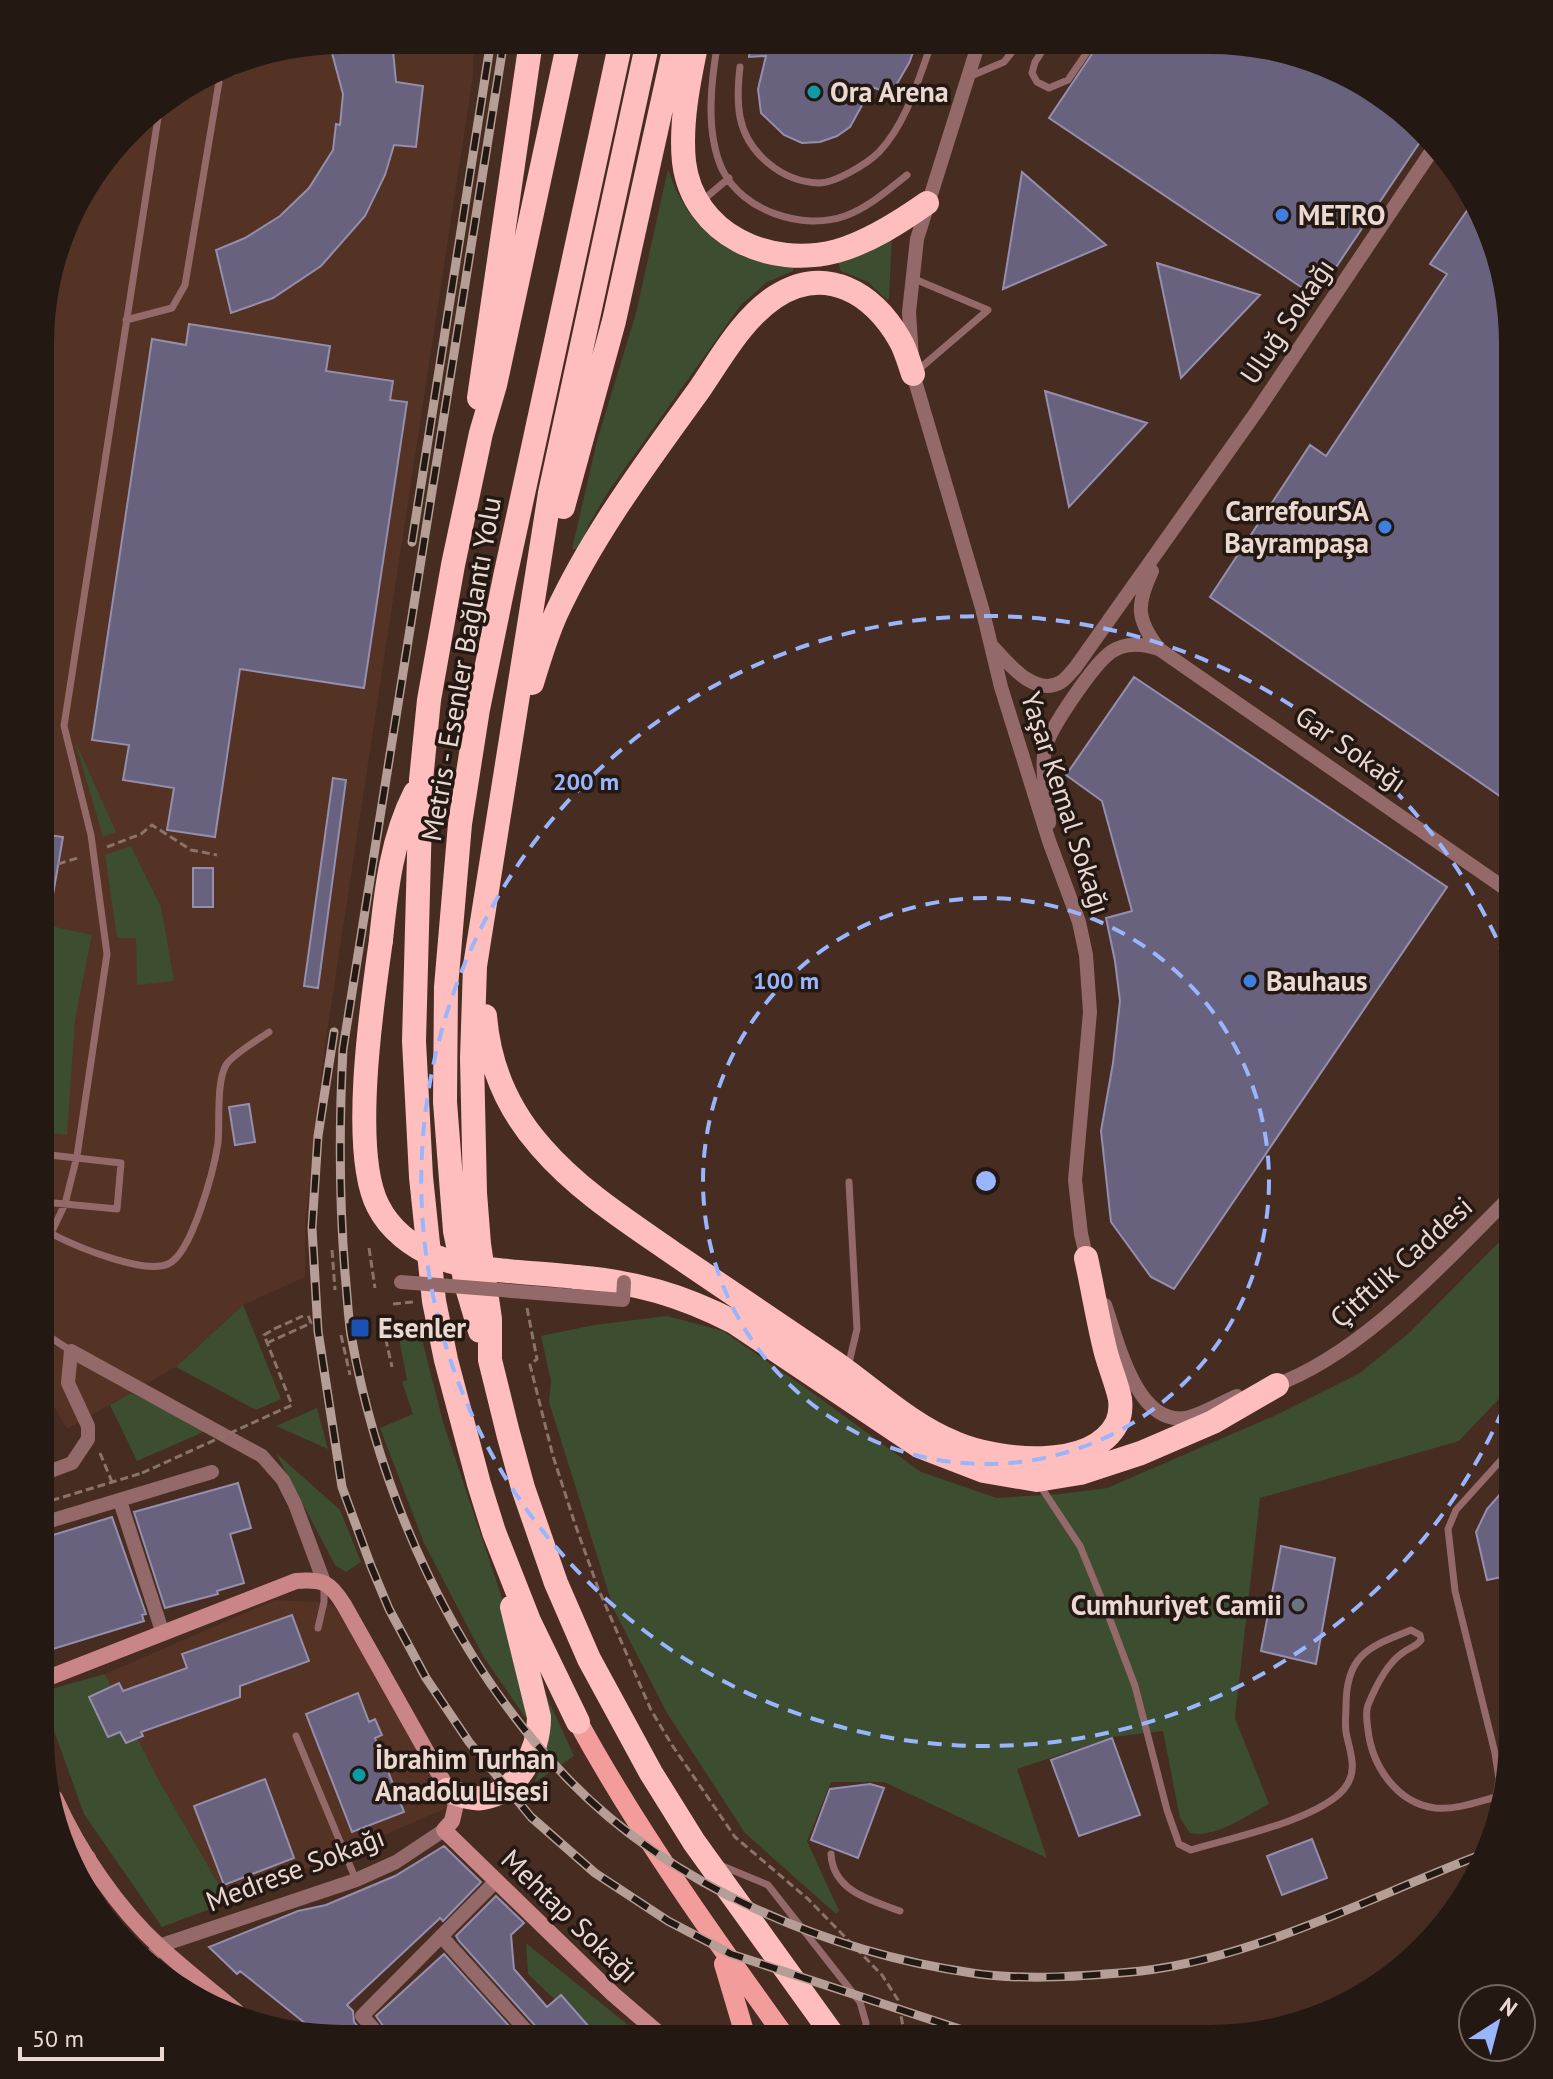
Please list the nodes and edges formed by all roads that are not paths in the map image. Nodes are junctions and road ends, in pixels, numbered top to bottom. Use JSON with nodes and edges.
{"nodes":[{"id":1,"x":529,"y":54,"type":"edge"},
{"id":2,"x":566,"y":54,"type":"edge"},
{"id":3,"x":618,"y":54,"type":"edge"},
{"id":4,"x":645,"y":54,"type":"edge"},
{"id":5,"x":673,"y":54,"type":"edge"},
{"id":6,"x":695,"y":54,"type":"edge"},
{"id":7,"x":716,"y":54,"type":"edge"},
{"id":8,"x":927,"y":54,"type":"edge"},
{"id":9,"x":975,"y":54,"type":"edge"},
{"id":10,"x":1010,"y":54,"type":"edge"},
{"id":11,"x":1040,"y":54,"type":"edge"},
{"id":12,"x":1086,"y":54,"type":"edge"},
{"id":13,"x":740,"y":67,"type":"dead end"},
{"id":14,"x":967,"y":77,"type":"junction"},
{"id":15,"x":215,"y":84,"type":"edge"},
{"id":16,"x":157,"y":122,"type":"edge"},
{"id":17,"x":1429,"y":155,"type":"edge"},
{"id":18,"x":907,"y":175,"type":"dead end"},
{"id":19,"x":729,"y":178,"type":"junction"},
{"id":20,"x":927,"y":203,"type":"junction"},
{"id":21,"x":698,"y":204,"type":"junction"},
{"id":22,"x":912,"y":278,"type":"junction"},
{"id":23,"x":126,"y":320,"type":"junction"},
{"id":24,"x":913,"y":374,"type":"junction"},
{"id":25,"x":481,"y":433,"type":"junction"},
{"id":26,"x":1175,"y":526,"type":"junction"},
{"id":27,"x":991,"y":645,"type":"junction"},
{"id":28,"x":1159,"y":649,"type":"junction"},
{"id":29,"x":524,"y":660,"type":"junction"},
{"id":30,"x":508,"y":749,"type":"junction"},
{"id":31,"x":421,"y":780,"type":"junction"},
{"id":32,"x":1049,"y":841,"type":"junction"},
{"id":33,"x":1499,"y":884,"type":"edge"},
{"id":34,"x":481,"y":933,"type":"junction"},
{"id":35,"x":269,"y":1032,"type":"dead end"},
{"id":36,"x":54,"y":1155,"type":"edge"},
{"id":37,"x":77,"y":1156,"type":"junction"},
{"id":38,"x":849,"y":1182,"type":"dead end"},
{"id":39,"x":54,"y":1203,"type":"edge"},
{"id":40,"x":65,"y":1204,"type":"junction"},
{"id":41,"x":1499,"y":1208,"type":"edge"},
{"id":42,"x":54,"y":1229,"type":"edge"},
{"id":43,"x":54,"y":1235,"type":"edge"},
{"id":44,"x":1086,"y":1258,"type":"junction"},
{"id":45,"x":401,"y":1282,"type":"dead end"},
{"id":46,"x":624,"y":1282,"type":"junction"},
{"id":47,"x":54,"y":1340,"type":"edge"},
{"id":48,"x":71,"y":1351,"type":"junction"},
{"id":49,"x":490,"y":1360,"type":"junction"},
{"id":50,"x":840,"y":1380,"type":"junction"},
{"id":51,"x":1277,"y":1385,"type":"junction"},
{"id":52,"x":1499,"y":1462,"type":"edge"},
{"id":53,"x":1033,"y":1469,"type":"junction"},
{"id":54,"x":54,"y":1470,"type":"edge"},
{"id":55,"x":212,"y":1472,"type":"dead end"},
{"id":56,"x":120,"y":1501,"type":"junction"},
{"id":57,"x":54,"y":1520,"type":"edge"},
{"id":58,"x":505,"y":1562,"type":"junction"},
{"id":59,"x":324,"y":1582,"type":"junction"},
{"id":60,"x":318,"y":1628,"type":"dead end"},
{"id":61,"x":163,"y":1634,"type":"junction"},
{"id":62,"x":54,"y":1676,"type":"edge"},
{"id":63,"x":578,"y":1722,"type":"joint"},
{"id":64,"x":296,"y":1736,"type":"dead end"},
{"id":65,"x":1497,"y":1768,"type":"edge"},
{"id":66,"x":447,"y":1790,"type":"junction"},
{"id":67,"x":1492,"y":1798,"type":"edge"},
{"id":68,"x":65,"y":1816,"type":"edge"},
{"id":69,"x":444,"y":1830,"type":"junction"},
{"id":70,"x":831,"y":1854,"type":"dead end"},
{"id":71,"x":89,"y":1857,"type":"junction"},
{"id":72,"x":706,"y":1859,"type":"junction"},
{"id":73,"x":84,"y":1864,"type":"edge"},
{"id":74,"x":356,"y":1880,"type":"junction"},
{"id":75,"x":496,"y":1881,"type":"junction"},
{"id":76,"x":900,"y":1911,"type":"dead end"},
{"id":77,"x":704,"y":1925,"type":"junction"},
{"id":78,"x":441,"y":1936,"type":"junction"},
{"id":79,"x":159,"y":1946,"type":"junction"},
{"id":80,"x":154,"y":1954,"type":"edge"},
{"id":81,"x":220,"y":1997,"type":"edge"},
{"id":82,"x":370,"y":2025,"type":"edge"},
{"id":83,"x":521,"y":2025,"type":"edge"},
{"id":84,"x":649,"y":2025,"type":"edge"},
{"id":85,"x":742,"y":2025,"type":"edge"},
{"id":86,"x":777,"y":2025,"type":"edge"},
{"id":87,"x":826,"y":2025,"type":"edge"},
{"id":88,"x":866,"y":2025,"type":"edge"}],
"edges":[{"from":1,"to":25,"type":"highway"},
{"from":2,"to":25,"type":"highway"},
{"from":3,"to":49,"type":"highway","name":"Metris - Esenler Bağlantı Yolu"},
{"from":4,"to":29,"type":"highway"},
{"from":5,"to":29,"type":"highway"},
{"from":6,"to":21,"type":"highway"},
{"from":7,"to":19,"type":"lane"},
{"from":8,"to":13,"type":"lane"},
{"from":9,"to":14,"type":"street"},
{"from":10,"to":14,"type":"lane"},
{"from":11,"to":12,"type":"lane"},
{"from":14,"to":20,"type":"street"},
{"from":15,"to":23,"type":"lane"},
{"from":16,"to":23,"type":"lane"},
{"from":17,"to":26,"type":"street","name":"Uluğ Sokağı"},
{"from":18,"to":19,"type":"lane"},
{"from":19,"to":21,"type":"lane"},
{"from":20,"to":21,"type":"highway"},
{"from":20,"to":22,"type":"street"},
{"from":22,"to":24,"type":"street"},
{"from":22,"to":24,"type":"lane"},
{"from":23,"to":37,"type":"lane"},
{"from":24,"to":27,"type":"street","name":"Yaşar Kemal Sokağı"},
{"from":24,"to":30,"type":"highway"},
{"from":25,"to":31,"type":"highway"},
{"from":26,"to":27,"type":"street"},
{"from":26,"to":28,"type":"street"},
{"from":27,"to":32,"type":"street","name":"Yaşar Kemal Sokağı"},
{"from":28,"to":32,"type":"street"},
{"from":28,"to":33,"type":"street","name":"Gar Sokağı"},
{"from":29,"to":30,"type":"highway"},
{"from":30,"to":34,"type":"highway"},
{"from":31,"to":46,"type":"highway","bridge":true},
{"from":31,"to":58,"type":"highway"},
{"from":32,"to":44,"type":"street","name":"Yaşar Kemal Sokağı"},
{"from":34,"to":49,"type":"highway"},
{"from":34,"to":50,"type":"highway"},
{"from":35,"to":43,"type":"lane"},
{"from":36,"to":37,"type":"lane"},
{"from":37,"to":40,"type":"lane"},
{"from":37,"to":40,"type":"lane"},
{"from":38,"to":50,"type":"lane"},
{"from":39,"to":40,"type":"lane"},
{"from":40,"to":42,"type":"lane"},
{"from":41,"to":51,"type":"street","name":"Çitftlik Caddesi"},
{"from":44,"to":51,"type":"street","name":"Yaşar Kemal Sokağı"},
{"from":44,"to":53,"type":"highway"},
{"from":45,"to":46,"type":"street","bridge":true},
{"from":46,"to":50,"type":"highway"},
{"from":47,"to":48,"type":"lane"},
{"from":48,"to":54,"type":"street"},
{"from":48,"to":59,"type":"street"},
{"from":49,"to":72,"type":"highway"},
{"from":50,"to":53,"type":"highway"},
{"from":51,"to":53,"type":"highway"},
{"from":52,"to":65,"type":"lane"},
{"from":53,"to":67,"type":"lane"},
{"from":55,"to":56,"type":"street"},
{"from":56,"to":57,"type":"street"},
{"from":56,"to":61,"type":"street"},
{"from":58,"to":63,"type":"highway"},
{"from":58,"to":66,"type":"highway"},
{"from":59,"to":60,"type":"lane"},
{"from":59,"to":61,"type":"street"},
{"from":59,"to":66,"type":"street"},
{"from":61,"to":62,"type":"street"},
{"from":63,"to":77,"type":"main road"},
{"from":64,"to":74,"type":"lane"},
{"from":66,"to":69,"type":"street"},
{"from":68,"to":71,"type":"street"},
{"from":69,"to":74,"type":"street","name":"Medrese Sokağı"},
{"from":69,"to":75,"type":"street","name":"Mehtap Sokağı"},
{"from":70,"to":76,"type":"lane"},
{"from":71,"to":73,"type":"street"},
{"from":71,"to":79,"type":"street"},
{"from":72,"to":87,"type":"highway"},
{"from":72,"to":88,"type":"lane"},
{"from":74,"to":79,"type":"street","name":"Medrese Sokağı"},
{"from":75,"to":78,"type":"street"},
{"from":75,"to":84,"type":"street","name":"Mehtap Sokağı"},
{"from":77,"to":85,"type":"main road"},
{"from":77,"to":86,"type":"main road"},
{"from":78,"to":82,"type":"street"},
{"from":78,"to":83,"type":"street"},
{"from":79,"to":80,"type":"street"},
{"from":79,"to":81,"type":"street"}]}
